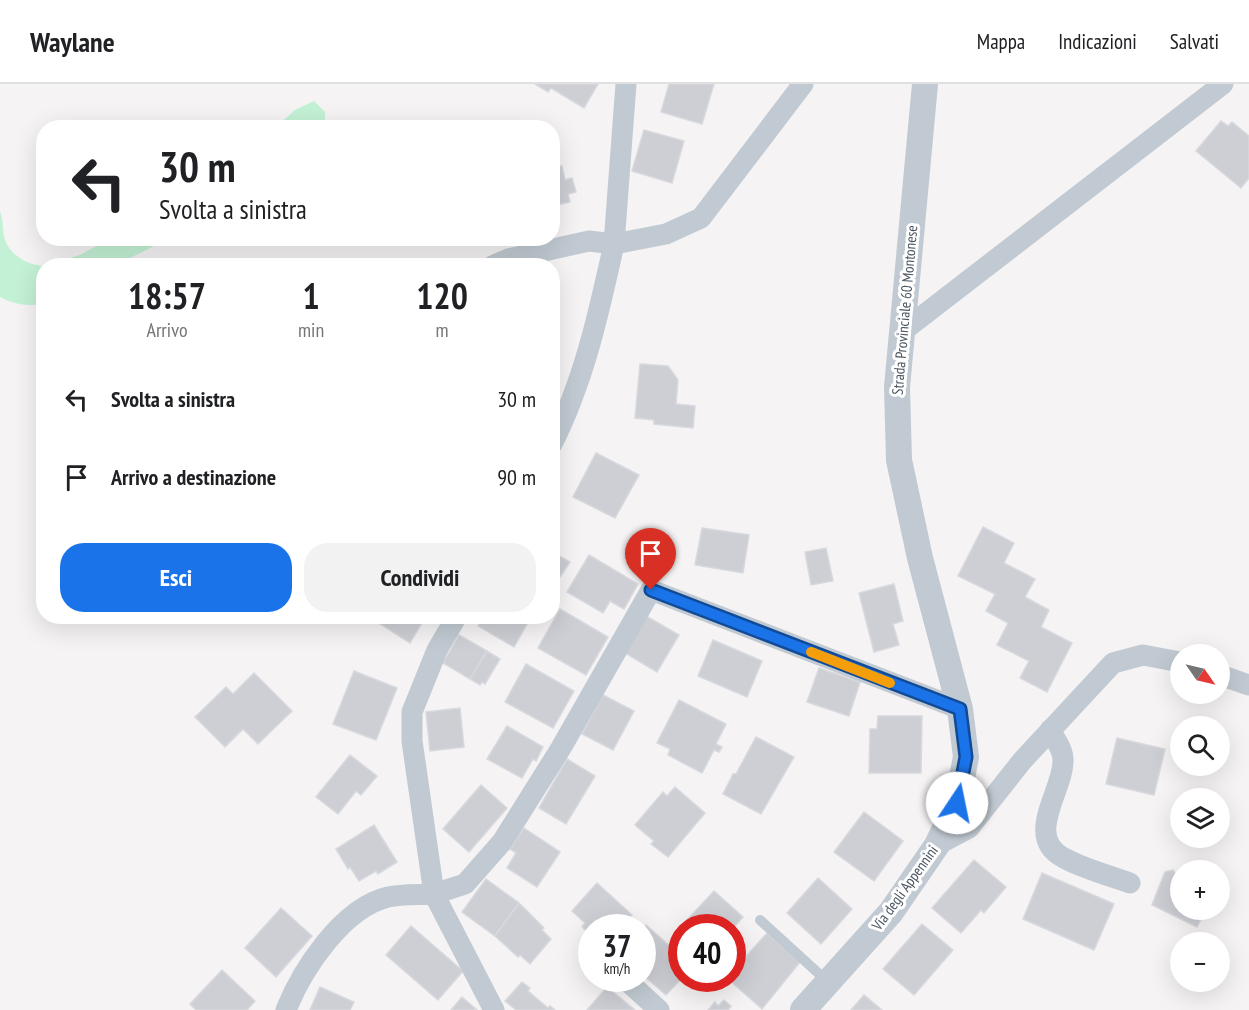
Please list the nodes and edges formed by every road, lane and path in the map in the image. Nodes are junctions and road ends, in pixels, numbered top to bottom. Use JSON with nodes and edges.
{"nodes":[{"id":1,"x":626,"y":84,"type":"edge"},
{"id":2,"x":803,"y":84,"type":"edge"},
{"id":3,"x":925,"y":84,"type":"edge"},
{"id":4,"x":1222,"y":84,"type":"edge"},
{"id":5,"x":614,"y":244,"type":"junction"},
{"id":6,"x":512,"y":258,"type":"edge"},
{"id":7,"x":903,"y":331,"type":"junction"},
{"id":8,"x":560,"y":428,"type":"edge"},
{"id":9,"x":452,"y":624,"type":"edge"},
{"id":10,"x":1170,"y":660,"type":"edge"},
{"id":11,"x":1230,"y":678,"type":"edge"},
{"id":12,"x":1249,"y":685,"type":"edge"},
{"id":13,"x":960,"y":709,"type":"junction"},
{"id":14,"x":1050,"y":730,"type":"junction"},
{"id":15,"x":937,"y":845,"type":"junction"},
{"id":16,"x":1130,"y":883,"type":"dead end"},
{"id":17,"x":434,"y":894,"type":"junction"},
{"id":18,"x":760,"y":920,"type":"dead end"},
{"id":19,"x":828,"y":982,"type":"junction"},
{"id":20,"x":639,"y":992,"type":"edge"},
{"id":21,"x":286,"y":1010,"type":"edge"},
{"id":22,"x":495,"y":1010,"type":"edge"},
{"id":23,"x":659,"y":1010,"type":"edge"},
{"id":24,"x":803,"y":1010,"type":"edge"}],
"edges":[{"from":1,"to":5,"type":"street"},
{"from":2,"to":5,"type":"street"},
{"from":3,"to":7,"type":"street","name":"Strada Provinciale 60 Montonese"},
{"from":4,"to":7,"type":"street"},
{"from":5,"to":6,"type":"street"},
{"from":5,"to":8,"type":"street"},
{"from":7,"to":13,"type":"street","name":"Strada Provinciale 60 Montonese"},
{"from":9,"to":17,"type":"street"},
{"from":10,"to":14,"type":"street"},
{"from":11,"to":12,"type":"street"},
{"from":13,"to":15,"type":"street","name":"Via degli Appennini"},
{"from":13,"to":17,"type":"street"},
{"from":14,"to":15,"type":"street"},
{"from":14,"to":16,"type":"street"},
{"from":15,"to":19,"type":"street","name":"Via degli Appennini"},
{"from":17,"to":21,"type":"street"},
{"from":17,"to":22,"type":"street"},
{"from":18,"to":19,"type":"lane"},
{"from":19,"to":24,"type":"street","name":"Via degli Appennini"},
{"from":20,"to":23,"type":"street"}]}
